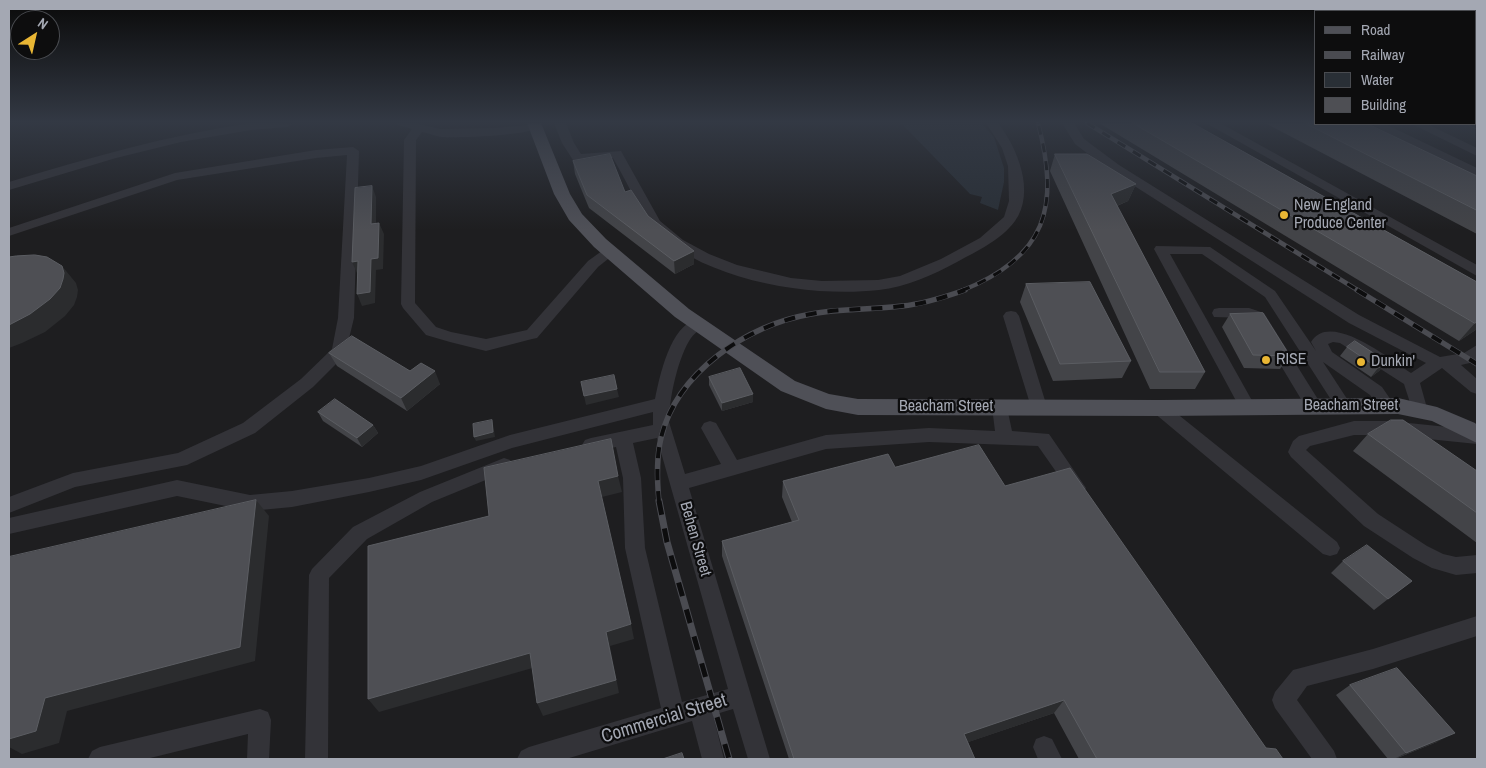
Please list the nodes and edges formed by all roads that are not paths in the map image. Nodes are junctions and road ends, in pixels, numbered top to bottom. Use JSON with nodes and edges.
{"nodes":[{"id":1,"x":97,"y":159,"type":"edge"},
{"id":2,"x":286,"y":159,"type":"edge"},
{"id":3,"x":353,"y":159,"type":"edge"},
{"id":4,"x":410,"y":159,"type":"edge"},
{"id":5,"x":547,"y":159,"type":"edge"},
{"id":6,"x":620,"y":159,"type":"edge"},
{"id":7,"x":1013,"y":159,"type":"edge"},
{"id":8,"x":1103,"y":159,"type":"edge"},
{"id":9,"x":1276,"y":159,"type":"edge"},
{"id":10,"x":1448,"y":159,"type":"edge"},
{"id":11,"x":1477,"y":173,"type":"edge"},
{"id":12,"x":9,"y":186,"type":"edge"},
{"id":13,"x":9,"y":232,"type":"edge"},
{"id":14,"x":611,"y":251,"type":"junction"},
{"id":15,"x":1477,"y":271,"type":"edge"},
{"id":16,"x":1219,"y":313,"type":"dead end"},
{"id":17,"x":1011,"y":316,"type":"dead end"},
{"id":18,"x":697,"y":324,"type":"junction"},
{"id":19,"x":1477,"y":351,"type":"edge"},
{"id":20,"x":1442,"y":362,"type":"junction"},
{"id":21,"x":1411,"y":381,"type":"junction"},
{"id":22,"x":1477,"y":388,"type":"edge"},
{"id":23,"x":661,"y":404,"type":"junction"},
{"id":24,"x":1313,"y":405,"type":"junction"},
{"id":25,"x":1342,"y":405,"type":"junction"},
{"id":26,"x":1247,"y":406,"type":"junction"},
{"id":27,"x":1387,"y":406,"type":"junction"},
{"id":28,"x":1000,"y":407,"type":"junction"},
{"id":29,"x":1039,"y":407,"type":"junction"},
{"id":30,"x":1159,"y":408,"type":"junction"},
{"id":31,"x":1419,"y":408,"type":"junction"},
{"id":32,"x":710,"y":428,"type":"dead end"},
{"id":33,"x":663,"y":430,"type":"junction"},
{"id":34,"x":1477,"y":436,"type":"edge"},
{"id":35,"x":623,"y":438,"type":"junction"},
{"id":36,"x":1004,"y":438,"type":"junction"},
{"id":37,"x":577,"y":448,"type":"edge"},
{"id":38,"x":521,"y":460,"type":"edge"},
{"id":39,"x":732,"y":468,"type":"junction"},
{"id":40,"x":679,"y":483,"type":"junction"},
{"id":41,"x":9,"y":505,"type":"edge"},
{"id":42,"x":1089,"y":505,"type":"edge"},
{"id":43,"x":9,"y":526,"type":"edge"},
{"id":44,"x":1330,"y":548,"type":"dead end"},
{"id":45,"x":1477,"y":564,"type":"edge"},
{"id":46,"x":1477,"y":626,"type":"edge"},
{"id":47,"x":740,"y":696,"type":"junction"},
{"id":48,"x":700,"y":708,"type":"junction"},
{"id":49,"x":674,"y":716,"type":"junction"},
{"id":50,"x":563,"y":754,"type":"edge"},
{"id":51,"x":100,"y":759,"type":"edge"},
{"id":52,"x":258,"y":759,"type":"edge"},
{"id":53,"x":316,"y":759,"type":"edge"},
{"id":54,"x":529,"y":759,"type":"edge"},
{"id":55,"x":714,"y":759,"type":"edge"},
{"id":56,"x":759,"y":759,"type":"edge"},
{"id":57,"x":1326,"y":759,"type":"edge"}],
"edges":[{"from":1,"to":12,"type":"street"},
{"from":2,"to":13,"type":"street"},
{"from":3,"to":41,"type":"street"},
{"from":4,"to":14,"type":"street"},
{"from":5,"to":14,"type":"main road","name":"Beacham Street"},
{"from":6,"to":7,"type":"street"},
{"from":8,"to":20,"type":"street"},
{"from":9,"to":15,"type":"street"},
{"from":10,"to":11,"type":"street"},
{"from":14,"to":18,"type":"main road","name":"Beacham Street"},
{"from":16,"to":24,"type":"street"},
{"from":17,"to":29,"type":"street"},
{"from":18,"to":23,"type":"street","name":"Behen Street"},
{"from":18,"to":28,"type":"main road","name":"Beacham Street"},
{"from":19,"to":20,"type":"street"},
{"from":20,"to":21,"type":"street"},
{"from":20,"to":22,"type":"street"},
{"from":21,"to":27,"type":"street"},
{"from":21,"to":31,"type":"street"},
{"from":23,"to":33,"type":"street","name":"Behen Street"},
{"from":23,"to":43,"type":"street"},
{"from":24,"to":25,"type":"main road","name":"Beacham Street"},
{"from":24,"to":26,"type":"main road","name":"Beacham Street"},
{"from":25,"to":26,"type":"street"},
{"from":25,"to":27,"type":"main road","name":"Beacham Street"},
{"from":26,"to":30,"type":"main road","name":"Beacham Street"},
{"from":27,"to":31,"type":"main road","name":"Beacham Street"},
{"from":28,"to":29,"type":"main road","name":"Beacham Street"},
{"from":28,"to":36,"type":"street"},
{"from":29,"to":30,"type":"main road","name":"Beacham Street"},
{"from":30,"to":44,"type":"street"},
{"from":31,"to":34,"type":"main road","name":"Beacham Street"},
{"from":32,"to":39,"type":"street"},
{"from":33,"to":35,"type":"street"},
{"from":33,"to":40,"type":"street","name":"Behen Street"},
{"from":34,"to":45,"type":"street"},
{"from":35,"to":37,"type":"street"},
{"from":35,"to":49,"type":"street"},
{"from":36,"to":39,"type":"street"},
{"from":36,"to":42,"type":"street"},
{"from":38,"to":53,"type":"street"},
{"from":39,"to":40,"type":"street"},
{"from":40,"to":47,"type":"street","name":"Behen Street"},
{"from":46,"to":57,"type":"street"},
{"from":47,"to":48,"type":"street","name":"Commercial Street"},
{"from":47,"to":56,"type":"street","name":"Behen Street"},
{"from":48,"to":49,"type":"street","name":"Commercial Street"},
{"from":48,"to":55,"type":"street"},
{"from":49,"to":50,"type":"street","name":"Commercial Street"},
{"from":50,"to":54,"type":"street","name":"Commercial Street"},
{"from":51,"to":52,"type":"lane"}]}
